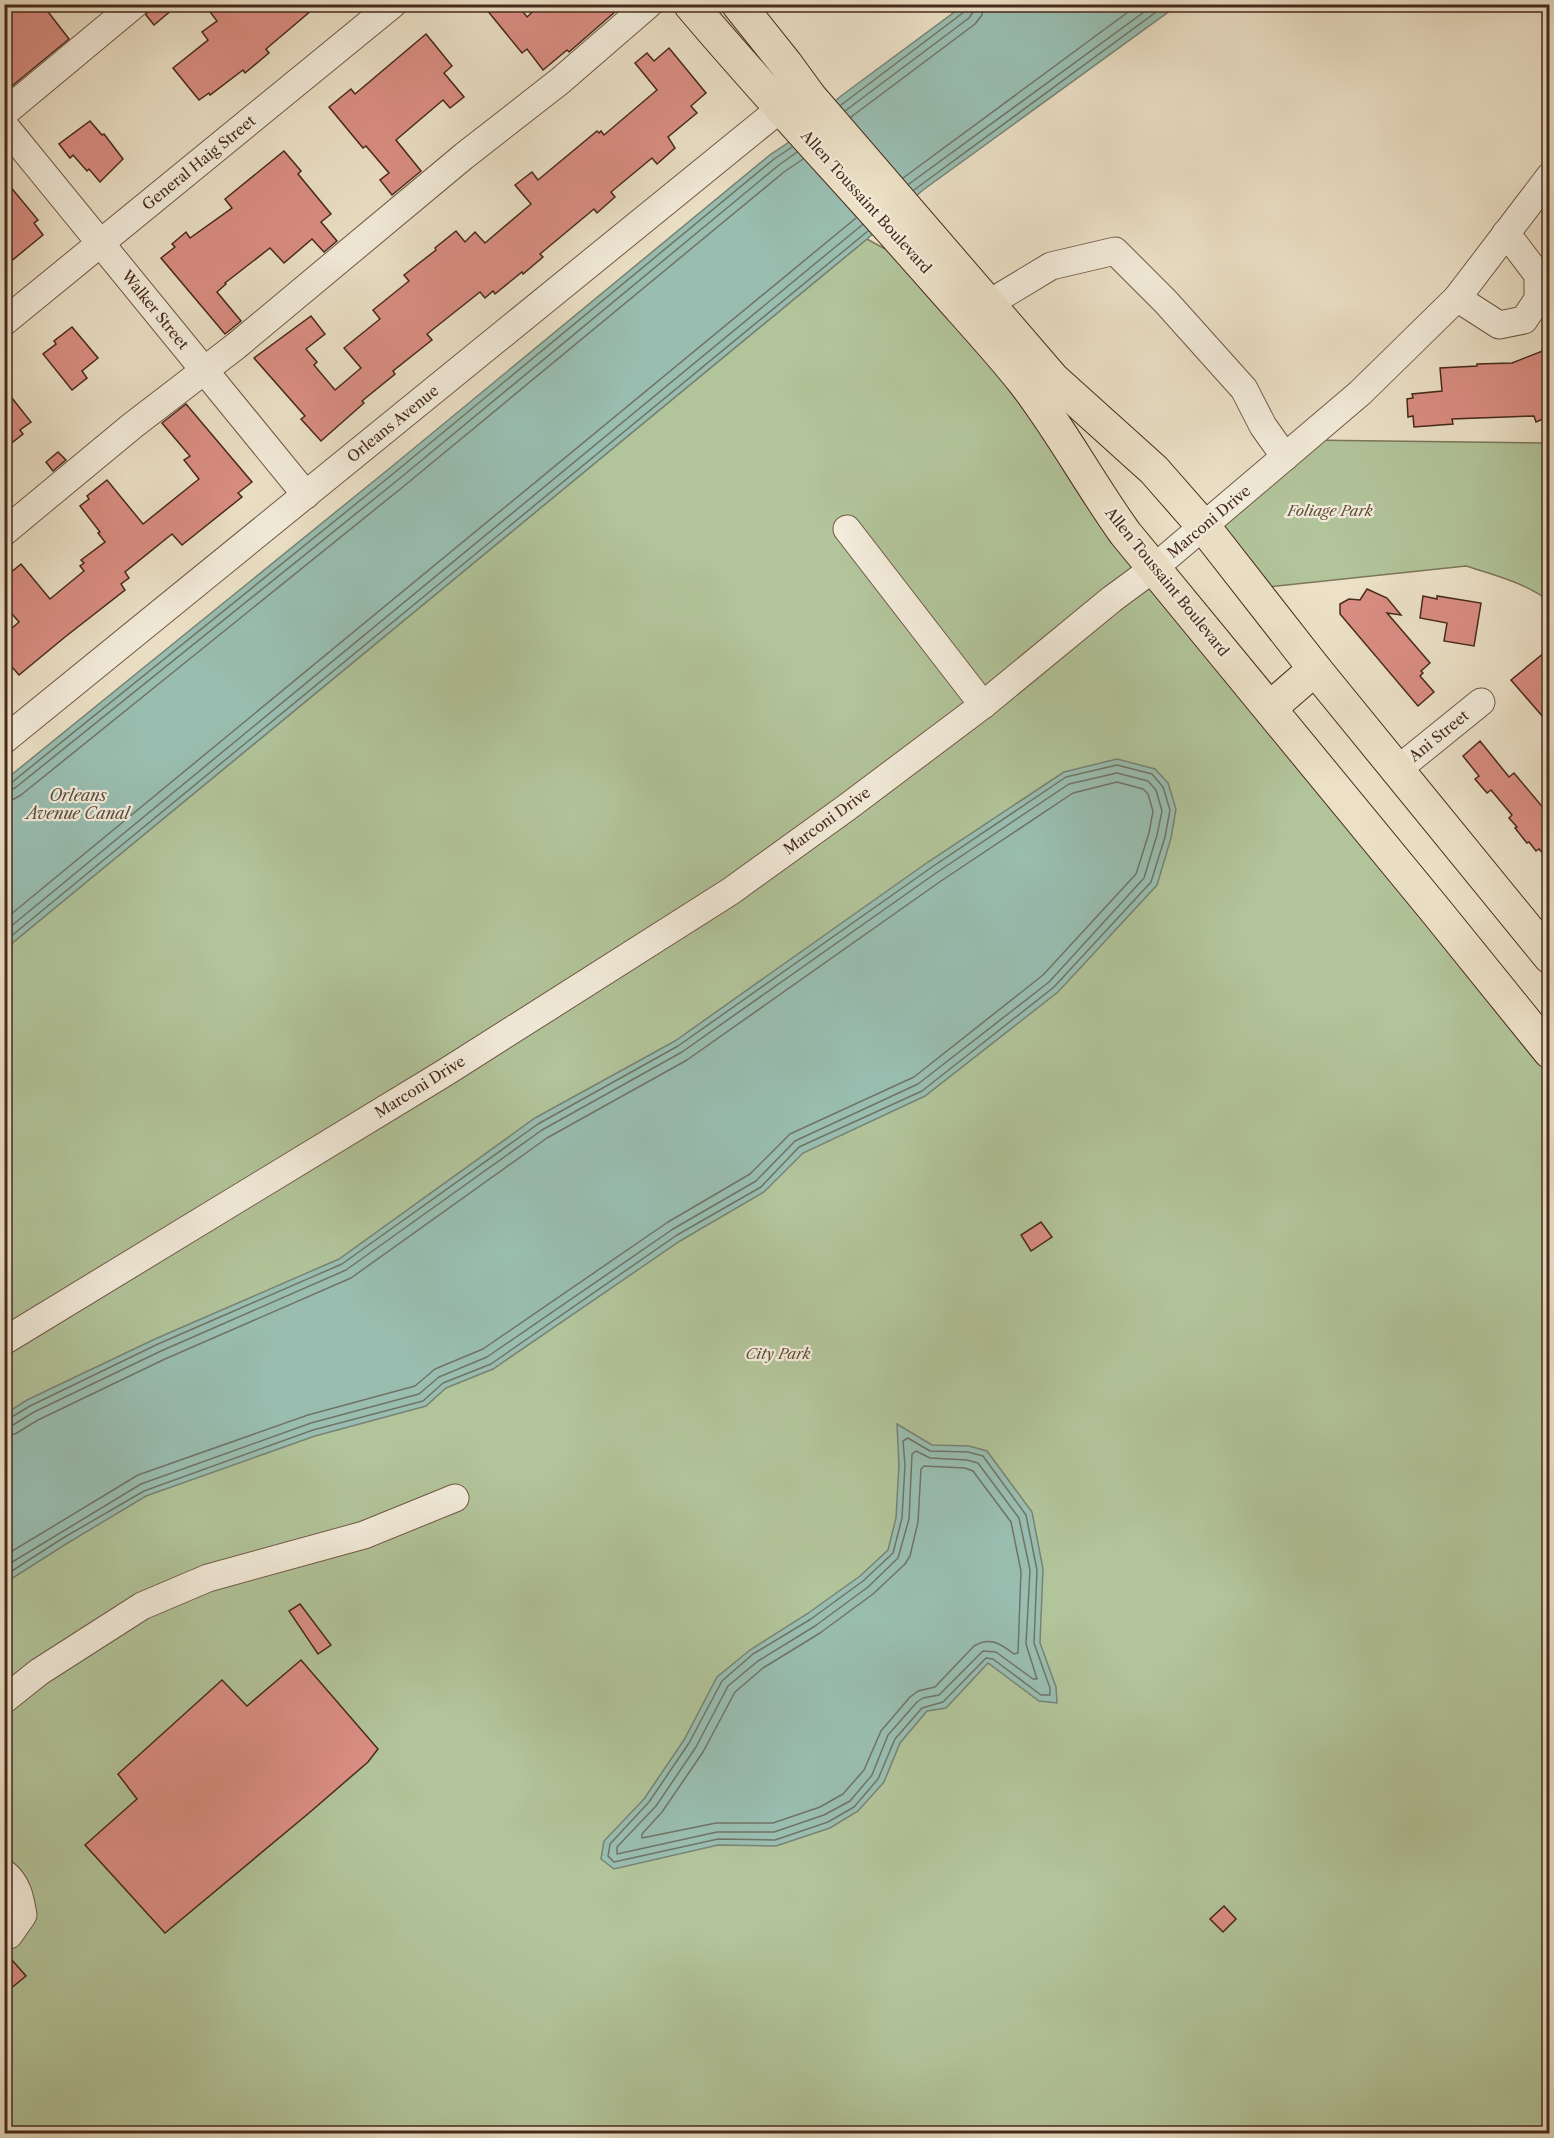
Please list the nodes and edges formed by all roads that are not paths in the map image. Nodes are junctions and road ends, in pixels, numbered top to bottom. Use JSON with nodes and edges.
{"nodes":[{"id":1,"x":135,"y":4,"type":"edge"},
{"id":2,"x":393,"y":4,"type":"edge"},
{"id":3,"x":649,"y":4,"type":"edge"},
{"id":4,"x":738,"y":4,"type":"edge"},
{"id":5,"x":705,"y":10,"type":"edge"},
{"id":6,"x":793,"y":107,"type":"junction"},
{"id":7,"x":4,"y":113,"type":"edge"},
{"id":8,"x":4,"y":125,"type":"edge"},
{"id":9,"x":1550,"y":176,"type":"edge"},
{"id":10,"x":908,"y":230,"type":"junction"},
{"id":11,"x":1506,"y":233,"type":"junction"},
{"id":12,"x":101,"y":243,"type":"junction"},
{"id":13,"x":1457,"y":298,"type":"junction"},
{"id":14,"x":988,"y":304,"type":"junction"},
{"id":15,"x":4,"y":322,"type":"edge"},
{"id":16,"x":204,"y":370,"type":"junction"},
{"id":17,"x":1285,"y":456,"type":"junction"},
{"id":18,"x":306,"y":495,"type":"junction"},
{"id":19,"x":1204,"y":527,"type":"junction"},
{"id":20,"x":847,"y":529,"type":"dead end"},
{"id":21,"x":4,"y":532,"type":"edge"},
{"id":22,"x":1154,"y":568,"type":"junction"},
{"id":23,"x":1315,"y":669,"type":"junction"},
{"id":24,"x":1481,"y":702,"type":"dead end"},
{"id":25,"x":983,"y":705,"type":"junction"},
{"id":26,"x":1270,"y":708,"type":"junction"},
{"id":27,"x":4,"y":740,"type":"edge"},
{"id":28,"x":1397,"y":770,"type":"junction"},
{"id":29,"x":1550,"y":957,"type":"edge"},
{"id":30,"x":1550,"y":1052,"type":"edge"},
{"id":31,"x":4,"y":1341,"type":"edge"},
{"id":32,"x":455,"y":1498,"type":"dead end"},
{"id":33,"x":4,"y":1700,"type":"edge"},
{"id":34,"x":4,"y":1873,"type":"edge"},
{"id":35,"x":9,"y":1935,"type":"dead end"}],
"edges":[{"from":1,"to":7,"type":"street"},
{"from":2,"to":12,"type":"street","name":"General Haig Street"},
{"from":3,"to":16,"type":"street"},
{"from":4,"to":6,"type":"main road","name":"Allen Toussaint Boulevard"},
{"from":5,"to":6,"type":"main road","name":"Allen Toussaint Boulevard"},
{"from":6,"to":10,"type":"main road","name":"Allen Toussaint Boulevard"},
{"from":6,"to":18,"type":"street","name":"Orleans Avenue"},
{"from":8,"to":12,"type":"street","name":"Walker Street"},
{"from":9,"to":11,"type":"street","name":"Marconi Drive"},
{"from":10,"to":14,"type":"main road","name":"Allen Toussaint Boulevard"},
{"from":10,"to":22,"type":"main road","name":"Allen Toussaint Boulevard"},
{"from":11,"to":13,"type":"street","name":"Marconi Drive"},
{"from":11,"to":13,"type":"street"},
{"from":12,"to":15,"type":"street","name":"General Haig Street"},
{"from":12,"to":16,"type":"street","name":"Walker Street"},
{"from":13,"to":17,"type":"street","name":"Marconi Drive"},
{"from":14,"to":17,"type":"street"},
{"from":14,"to":19,"type":"main road","name":"Allen Toussaint Boulevard"},
{"from":16,"to":18,"type":"street","name":"Walker Street"},
{"from":16,"to":21,"type":"street"},
{"from":17,"to":19,"type":"street","name":"Marconi Drive"},
{"from":18,"to":27,"type":"street","name":"Orleans Avenue"},
{"from":19,"to":22,"type":"street","name":"Marconi Drive"},
{"from":19,"to":23,"type":"main road","name":"Allen Toussaint Boulevard"},
{"from":20,"to":25,"type":"street"},
{"from":22,"to":25,"type":"street","name":"Marconi Drive"},
{"from":22,"to":26,"type":"main road","name":"Allen Toussaint Boulevard"},
{"from":23,"to":26,"type":"main road"},
{"from":23,"to":28,"type":"main road","name":"Allen Toussaint Boulevard"},
{"from":24,"to":28,"type":"street","name":"Ani Street"},
{"from":25,"to":31,"type":"street","name":"Marconi Drive"},
{"from":26,"to":30,"type":"main road","name":"Allen Toussaint Boulevard"},
{"from":28,"to":29,"type":"main road","name":"Allen Toussaint Boulevard"},
{"from":32,"to":33,"type":"street"},
{"from":34,"to":35,"type":"street"}]}
